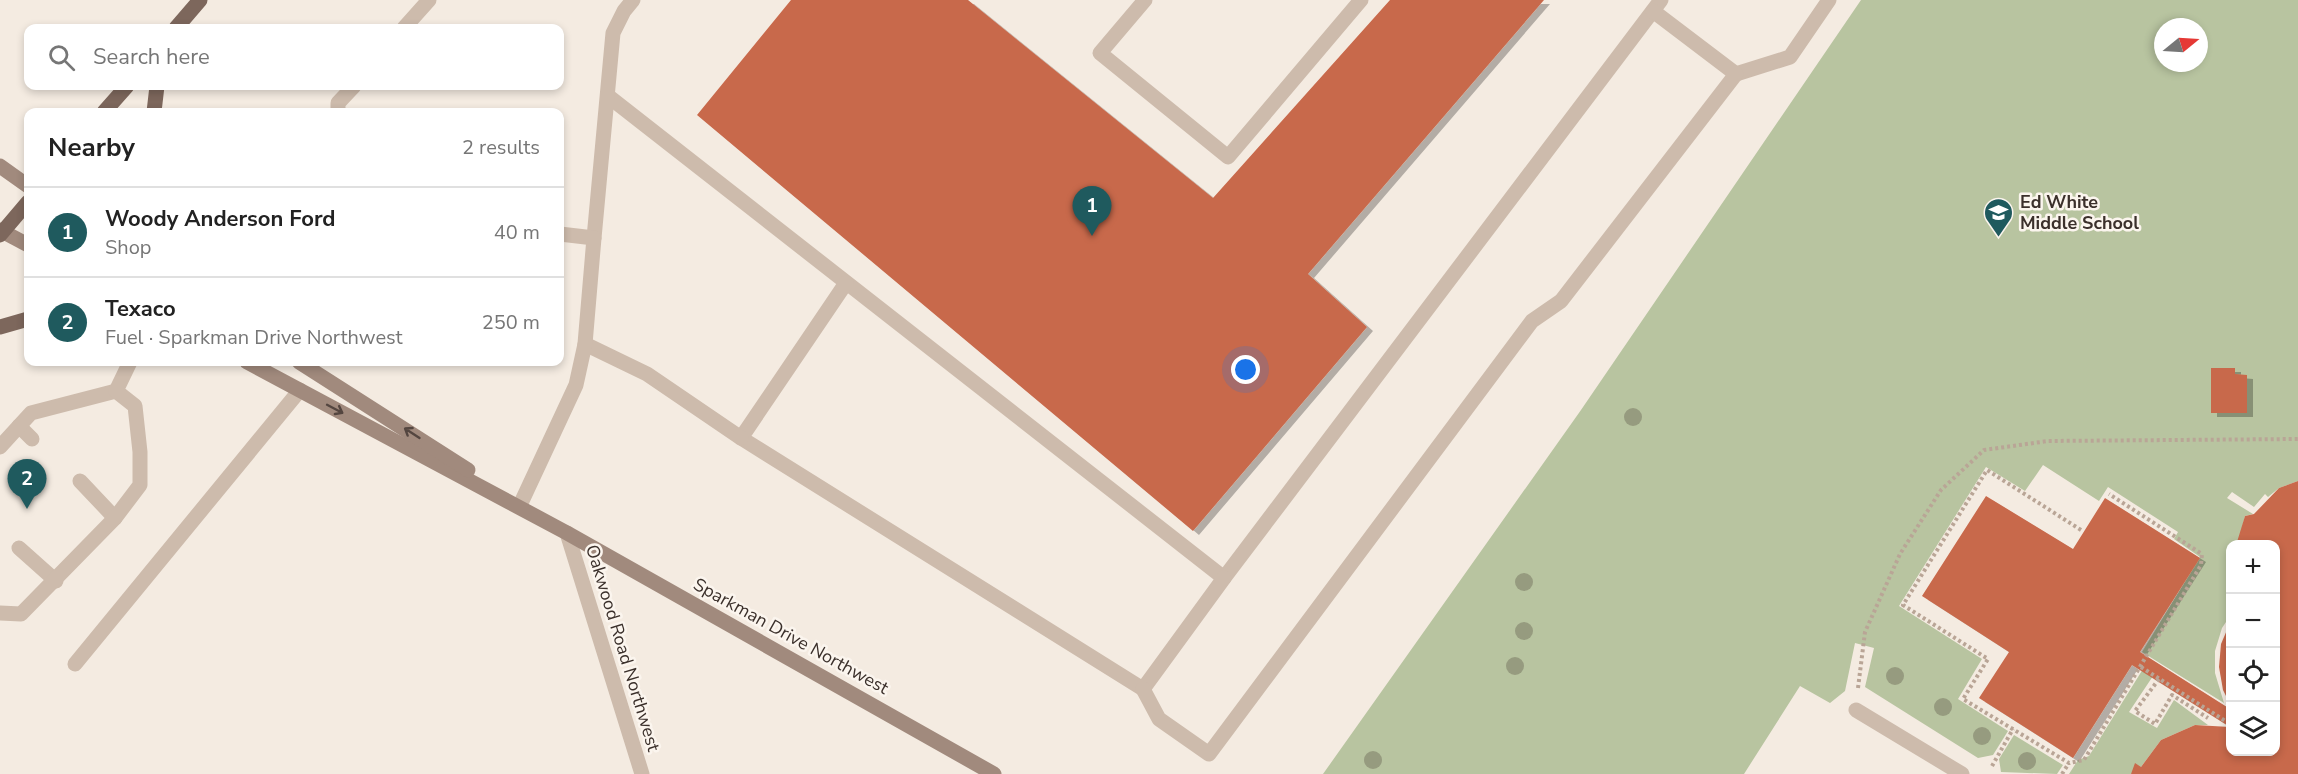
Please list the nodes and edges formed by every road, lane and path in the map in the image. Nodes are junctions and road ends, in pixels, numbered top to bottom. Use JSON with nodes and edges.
{"nodes":[{"id":1,"x":200,"y":0,"type":"edge"},
{"id":2,"x":429,"y":0,"type":"edge"},
{"id":3,"x":633,"y":0,"type":"edge"},
{"id":4,"x":1145,"y":0,"type":"edge"},
{"id":5,"x":1361,"y":0,"type":"edge"},
{"id":6,"x":1829,"y":0,"type":"edge"},
{"id":7,"x":1657,"y":6,"type":"edge"},
{"id":8,"x":179,"y":24,"type":"edge"},
{"id":9,"x":408,"y":24,"type":"edge"},
{"id":10,"x":1736,"y":74,"type":"junction"},
{"id":11,"x":123,"y":90,"type":"edge"},
{"id":12,"x":157,"y":90,"type":"edge"},
{"id":13,"x":350,"y":90,"type":"edge"},
{"id":14,"x":608,"y":96,"type":"junction"},
{"id":15,"x":108,"y":108,"type":"edge"},
{"id":16,"x":154,"y":108,"type":"edge"},
{"id":17,"x":338,"y":108,"type":"edge"},
{"id":18,"x":0,"y":166,"type":"edge"},
{"id":19,"x":24,"y":183,"type":"edge"},
{"id":20,"x":24,"y":206,"type":"edge"},
{"id":21,"x":1,"y":232,"type":"edge"},
{"id":22,"x":564,"y":234,"type":"edge"},
{"id":23,"x":594,"y":238,"type":"junction"},
{"id":24,"x":24,"y":243,"type":"edge"},
{"id":25,"x":846,"y":284,"type":"junction"},
{"id":26,"x":24,"y":320,"type":"edge"},
{"id":27,"x":0,"y":327,"type":"edge"},
{"id":28,"x":585,"y":344,"type":"junction"},
{"id":29,"x":128,"y":366,"type":"edge"},
{"id":30,"x":255,"y":366,"type":"edge"},
{"id":31,"x":305,"y":366,"type":"edge"},
{"id":32,"x":300,"y":390,"type":"junction"},
{"id":33,"x":117,"y":391,"type":"junction"},
{"id":34,"x":19,"y":426,"type":"junction"},
{"id":35,"x":741,"y":438,"type":"junction"},
{"id":36,"x":32,"y":439,"type":"dead end"},
{"id":37,"x":2298,"y":439,"type":"edge"},
{"id":38,"x":0,"y":447,"type":"edge"},
{"id":39,"x":80,"y":481,"type":"dead end"},
{"id":40,"x":2109,"y":494,"type":"dead end"},
{"id":41,"x":521,"y":503,"type":"junction"},
{"id":42,"x":115,"y":518,"type":"junction"},
{"id":43,"x":2081,"y":530,"type":"dead end"},
{"id":44,"x":567,"y":533,"type":"junction"},
{"id":45,"x":19,"y":548,"type":"dead end"},
{"id":46,"x":1224,"y":578,"type":"junction"},
{"id":47,"x":56,"y":581,"type":"junction"},
{"id":48,"x":0,"y":613,"type":"edge"},
{"id":49,"x":75,"y":664,"type":"dead end"},
{"id":50,"x":2141,"y":667,"type":"junction"},
{"id":51,"x":2159,"y":679,"type":"junction"},
{"id":52,"x":1143,"y":688,"type":"junction"},
{"id":53,"x":1856,"y":710,"type":"joint"},
{"id":54,"x":2208,"y":718,"type":"dead end"},
{"id":55,"x":2226,"y":721,"type":"edge"},
{"id":56,"x":2013,"y":729,"type":"junction"},
{"id":57,"x":2069,"y":763,"type":"junction"},
{"id":58,"x":1992,"y":766,"type":"dead end"},
{"id":59,"x":642,"y":774,"type":"edge"},
{"id":60,"x":994,"y":774,"type":"edge"},
{"id":61,"x":1962,"y":774,"type":"edge"},
{"id":62,"x":2062,"y":774,"type":"edge"}],
"edges":[{"from":1,"to":8,"type":"main road"},
{"from":2,"to":9,"type":"street"},
{"from":3,"to":14,"type":"street"},
{"from":4,"to":5,"type":"street"},
{"from":6,"to":10,"type":"street"},
{"from":7,"to":10,"type":"street"},
{"from":7,"to":46,"type":"street"},
{"from":10,"to":52,"type":"street"},
{"from":11,"to":15,"type":"main road"},
{"from":12,"to":16,"type":"main road"},
{"from":13,"to":17,"type":"street"},
{"from":14,"to":23,"type":"street"},
{"from":14,"to":25,"type":"street"},
{"from":18,"to":19,"type":"main road"},
{"from":20,"to":21,"type":"main road"},
{"from":21,"to":24,"type":"main road"},
{"from":22,"to":23,"type":"street"},
{"from":23,"to":28,"type":"street"},
{"from":25,"to":35,"type":"street"},
{"from":25,"to":46,"type":"street"},
{"from":26,"to":27,"type":"main road"},
{"from":28,"to":35,"type":"street"},
{"from":28,"to":41,"type":"street"},
{"from":29,"to":33,"type":"street"},
{"from":30,"to":32,"type":"main road","name":"Sparkman Drive Northwest"},
{"from":41,"to":31,"type":"main road","name":"Sparkman Drive Northwest","one_way":true},
{"from":32,"to":44,"type":"main road","name":"Sparkman Drive Northwest","one_way":true},
{"from":32,"to":49,"type":"street"},
{"from":33,"to":34,"type":"street"},
{"from":33,"to":42,"type":"street"},
{"from":34,"to":36,"type":"street"},
{"from":34,"to":38,"type":"street"},
{"from":35,"to":52,"type":"street"},
{"from":37,"to":53,"type":"path"},
{"from":39,"to":42,"type":"street"},
{"from":40,"to":50,"type":"path"},
{"from":41,"to":44,"type":"main road","name":"Sparkman Drive Northwest"},
{"from":42,"to":47,"type":"street"},
{"from":43,"to":56,"type":"path"},
{"from":44,"to":59,"type":"street","name":"Oakwood Road Northwest"},
{"from":44,"to":60,"type":"main road","name":"Sparkman Drive Northwest"},
{"from":45,"to":47,"type":"street"},
{"from":46,"to":52,"type":"street"},
{"from":47,"to":48,"type":"street"},
{"from":50,"to":51,"type":"path"},
{"from":50,"to":57,"type":"path"},
{"from":51,"to":54,"type":"path"},
{"from":51,"to":55,"type":"path"},
{"from":53,"to":61,"type":"street"},
{"from":56,"to":57,"type":"path"},
{"from":56,"to":58,"type":"path"},
{"from":57,"to":62,"type":"path"}]}
